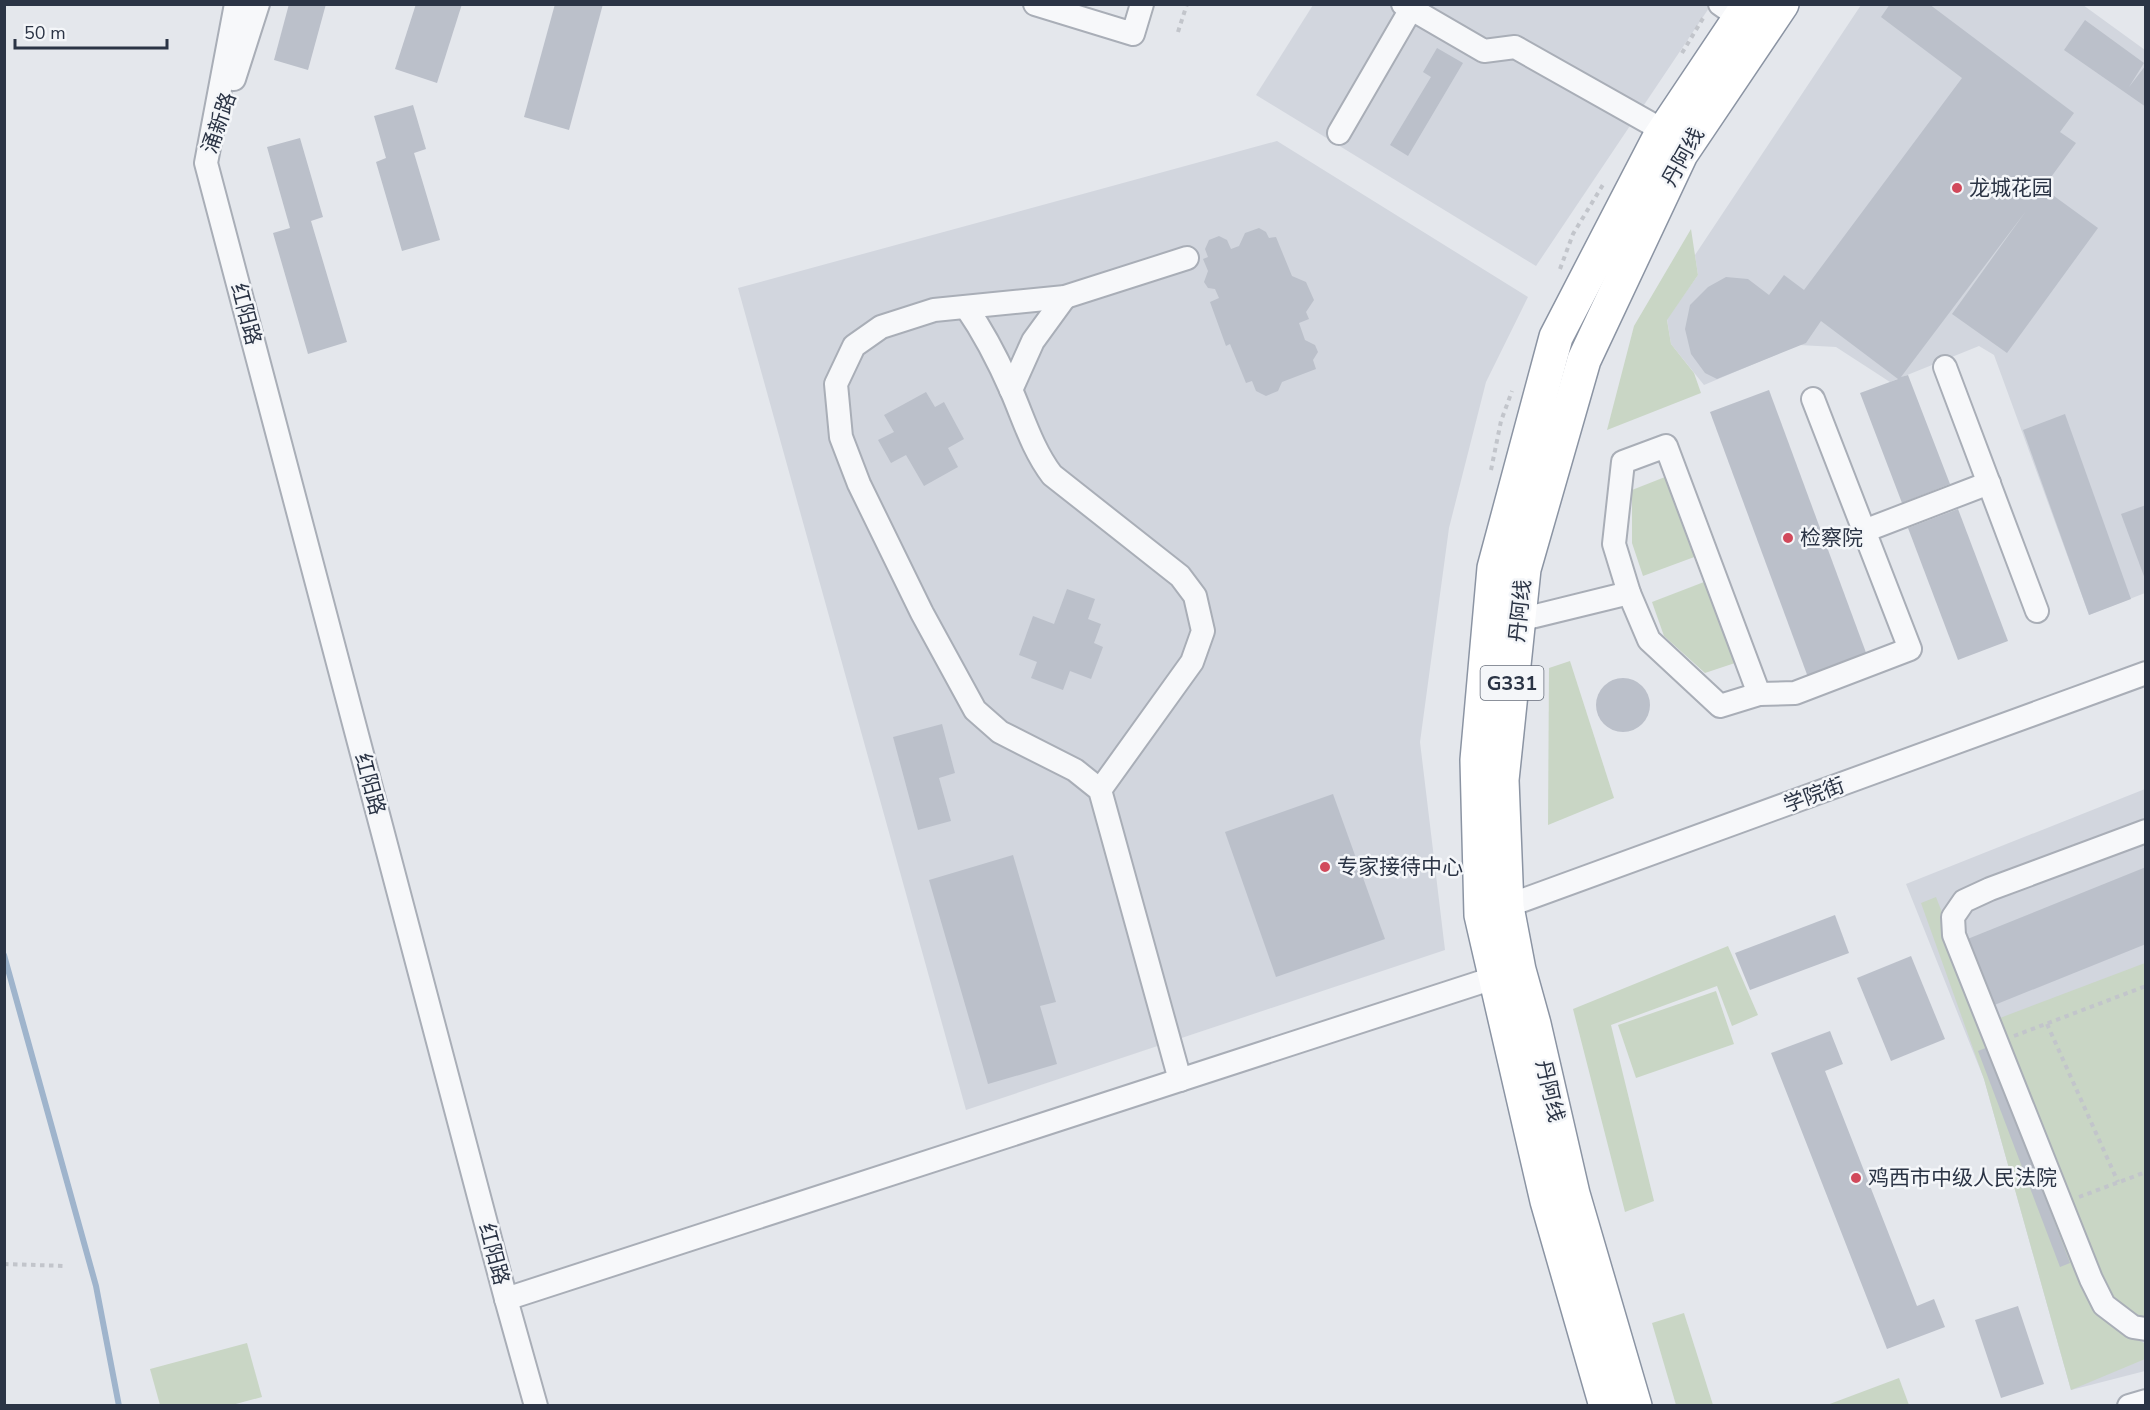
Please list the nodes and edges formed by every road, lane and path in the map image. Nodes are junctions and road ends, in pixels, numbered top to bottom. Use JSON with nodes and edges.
{"nodes":[{"id":1,"x":236,"y":4,"type":"edge"},
{"id":2,"x":258,"y":4,"type":"edge"},
{"id":3,"x":1035,"y":4,"type":"edge"},
{"id":4,"x":1142,"y":4,"type":"edge"},
{"id":5,"x":1187,"y":4,"type":"edge"},
{"id":6,"x":1782,"y":4,"type":"edge"},
{"id":7,"x":1407,"y":7,"type":"edge"},
{"id":8,"x":1736,"y":9,"type":"edge"},
{"id":9,"x":1178,"y":32,"type":"dead end"},
{"id":10,"x":1664,"y":131,"type":"junction"},
{"id":11,"x":1339,"y":133,"type":"dead end"},
{"id":12,"x":206,"y":163,"type":"junction"},
{"id":13,"x":1187,"y":258,"type":"dead end"},
{"id":14,"x":1065,"y":297,"type":"junction"},
{"id":15,"x":966,"y":306,"type":"junction"},
{"id":16,"x":1945,"y":367,"type":"dead end"},
{"id":17,"x":1011,"y":390,"type":"junction"},
{"id":18,"x":1813,"y":399,"type":"dead end"},
{"id":19,"x":1989,"y":483,"type":"junction"},
{"id":20,"x":1864,"y":531,"type":"junction"},
{"id":21,"x":1629,"y":592,"type":"junction"},
{"id":22,"x":2037,"y":611,"type":"dead end"},
{"id":23,"x":1519,"y":620,"type":"junction"},
{"id":24,"x":2145,"y":673,"type":"edge"},
{"id":25,"x":1759,"y":694,"type":"junction"},
{"id":26,"x":1100,"y":790,"type":"junction"},
{"id":27,"x":2145,"y":831,"type":"edge"},
{"id":28,"x":1494,"y":911,"type":"junction"},
{"id":29,"x":1507,"y":974,"type":"junction"},
{"id":30,"x":2145,"y":986,"type":"edge"},
{"id":31,"x":2047,"y":1024,"type":"junction"},
{"id":32,"x":1997,"y":1043,"type":"junction"},
{"id":33,"x":1180,"y":1080,"type":"junction"},
{"id":34,"x":2145,"y":1172,"type":"edge"},
{"id":35,"x":2118,"y":1182,"type":"junction"},
{"id":36,"x":2060,"y":1204,"type":"junction"},
{"id":37,"x":4,"y":1264,"type":"edge"},
{"id":38,"x":66,"y":1266,"type":"dead end"},
{"id":39,"x":506,"y":1299,"type":"junction"},
{"id":40,"x":2145,"y":1329,"type":"edge"},
{"id":41,"x":2145,"y":1401,"type":"edge"},
{"id":42,"x":536,"y":1406,"type":"edge"},
{"id":43,"x":1606,"y":1406,"type":"edge"},
{"id":44,"x":1635,"y":1406,"type":"edge"},
{"id":45,"x":2129,"y":1406,"type":"edge"}],
"edges":[{"from":1,"to":12,"type":"street","name":"涌新路"},
{"from":2,"to":12,"type":"street","name":"涌新路"},
{"from":3,"to":4,"type":"street"},
{"from":5,"to":9,"type":"path"},
{"from":6,"to":23,"type":"highway","name":"丹阿线","number":"G331"},
{"from":7,"to":10,"type":"street"},
{"from":7,"to":11,"type":"street"},
{"from":8,"to":10,"type":"highway","name":"丹阿线","number":"G331"},
{"from":10,"to":28,"type":"highway","name":"丹阿线","number":"G331"},
{"from":12,"to":39,"type":"street","name":"红阳路"},
{"from":13,"to":14,"type":"street"},
{"from":14,"to":15,"type":"street"},
{"from":14,"to":17,"type":"street"},
{"from":15,"to":17,"type":"street"},
{"from":15,"to":26,"type":"street"},
{"from":16,"to":19,"type":"street"},
{"from":17,"to":26,"type":"street"},
{"from":18,"to":20,"type":"street"},
{"from":19,"to":20,"type":"street"},
{"from":19,"to":22,"type":"street"},
{"from":20,"to":25,"type":"street"},
{"from":21,"to":23,"type":"street"},
{"from":21,"to":25,"type":"street"},
{"from":21,"to":25,"type":"street"},
{"from":23,"to":28,"type":"highway","name":"丹阿线","number":"G331"},
{"from":24,"to":28,"type":"street","name":"学院街"},
{"from":26,"to":33,"type":"street"},
{"from":27,"to":32,"type":"street"},
{"from":28,"to":29,"type":"highway","name":"丹阿线","number":"G331"},
{"from":29,"to":33,"type":"street"},
{"from":29,"to":43,"type":"highway","name":"丹阿线","number":"G331"},
{"from":29,"to":44,"type":"highway","name":"丹阿线","number":"G331"},
{"from":30,"to":31,"type":"path"},
{"from":31,"to":32,"type":"path"},
{"from":31,"to":35,"type":"path"},
{"from":32,"to":36,"type":"street"},
{"from":33,"to":39,"type":"street"},
{"from":34,"to":35,"type":"path"},
{"from":35,"to":36,"type":"path"},
{"from":36,"to":40,"type":"street"},
{"from":37,"to":38,"type":"path"},
{"from":39,"to":42,"type":"street","name":"红阳路"},
{"from":41,"to":45,"type":"street"}]}
